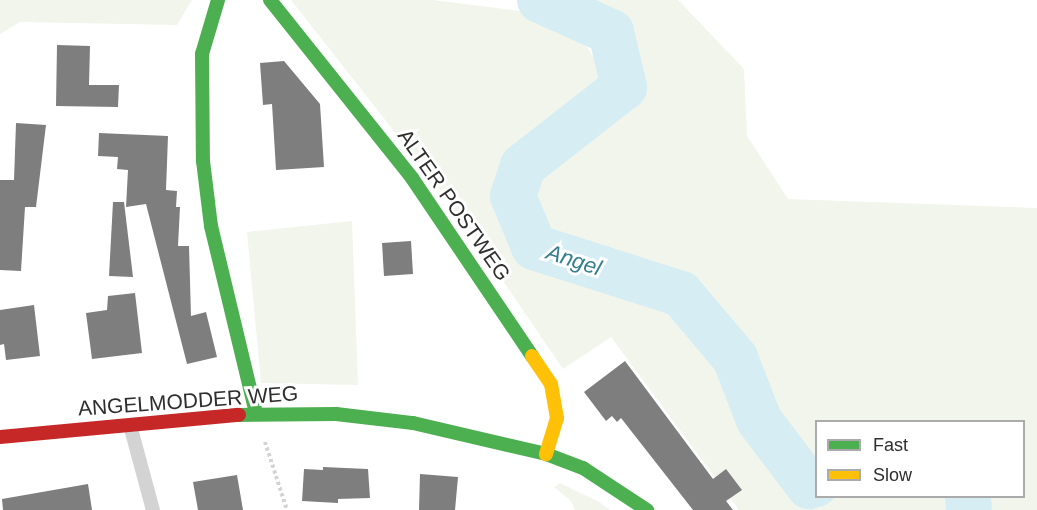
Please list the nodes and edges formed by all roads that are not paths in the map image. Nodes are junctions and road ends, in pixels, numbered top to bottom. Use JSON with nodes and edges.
{"nodes":[{"id":1,"x":218,"y":0,"type":"edge"},
{"id":2,"x":270,"y":0,"type":"edge"},
{"id":3,"x":256,"y":414,"type":"junction"},
{"id":4,"x":130,"y":425,"type":"junction"},
{"id":5,"x":0,"y":437,"type":"edge"},
{"id":6,"x":546,"y":454,"type":"junction"},
{"id":7,"x":153,"y":510,"type":"edge"},
{"id":8,"x":647,"y":510,"type":"edge"}],
"edges":[{"from":1,"to":3,"type":"street"},
{"from":2,"to":6,"type":"street","name":"ALTER POSTWEG"},
{"from":3,"to":4,"type":"street","name":"ANGELMODDER WEG"},
{"from":3,"to":6,"type":"street","name":"ANGELMODDER WEG"},
{"from":4,"to":5,"type":"street","name":"ANGELMODDER WEG"},
{"from":4,"to":7,"type":"lane"},
{"from":6,"to":8,"type":"street","name":"ANGELMODDER WEG"}]}
